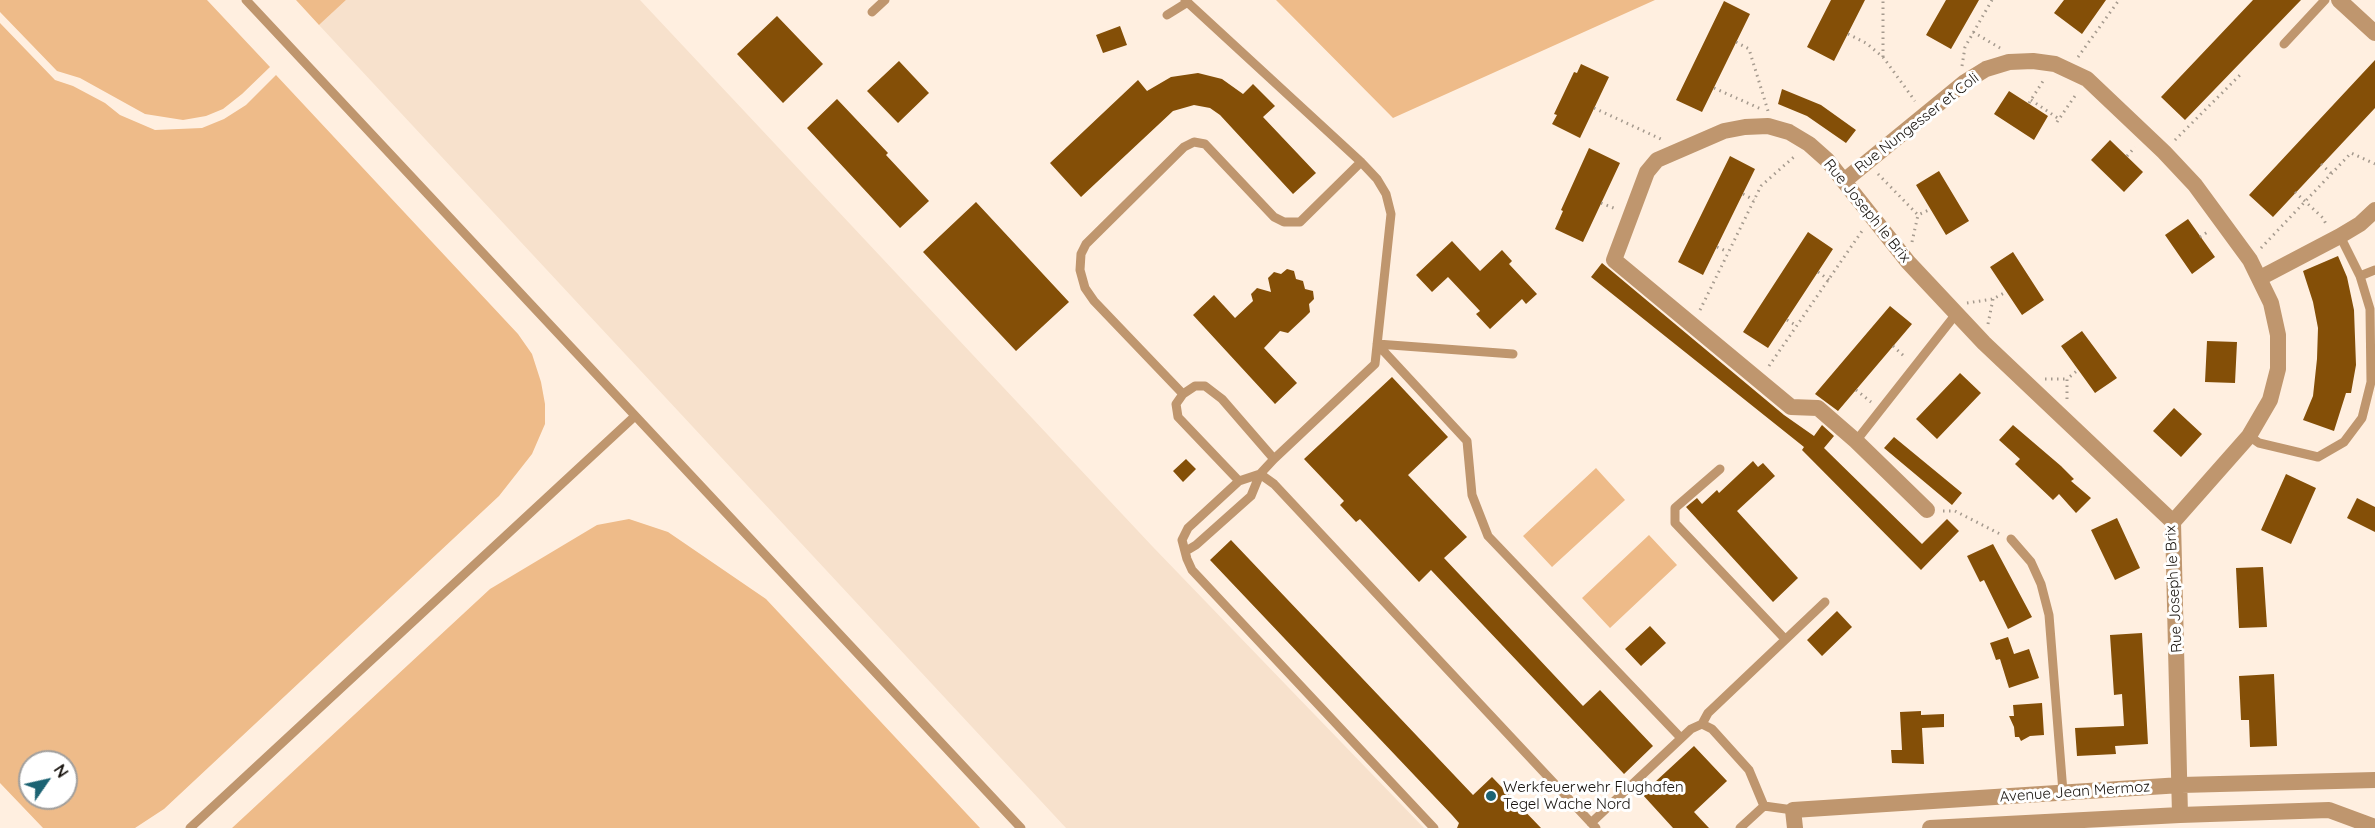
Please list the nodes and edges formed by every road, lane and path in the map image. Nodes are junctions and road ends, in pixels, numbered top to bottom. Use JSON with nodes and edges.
{"nodes":[{"id":1,"x":246,"y":0,"type":"edge"},
{"id":2,"x":885,"y":0,"type":"edge"},
{"id":3,"x":1883,"y":0,"type":"edge"},
{"id":4,"x":1992,"y":0,"type":"edge"},
{"id":5,"x":2119,"y":0,"type":"edge"},
{"id":6,"x":2325,"y":0,"type":"edge"},
{"id":7,"x":2338,"y":0,"type":"edge"},
{"id":8,"x":1186,"y":1,"type":"edge"},
{"id":9,"x":872,"y":12,"type":"dead end"},
{"id":10,"x":1167,"y":15,"type":"dead end"},
{"id":11,"x":1973,"y":32,"type":"junction"},
{"id":12,"x":2375,"y":33,"type":"edge"},
{"id":13,"x":1848,"y":34,"type":"dead end"},
{"id":14,"x":1736,"y":42,"type":"dead end"},
{"id":15,"x":2284,"y":44,"type":"dead end"},
{"id":16,"x":1883,"y":57,"type":"junction"},
{"id":17,"x":2009,"y":62,"type":"junction"},
{"id":18,"x":2062,"y":67,"type":"junction"},
{"id":19,"x":2240,"y":75,"type":"dead end"},
{"id":20,"x":2087,"y":79,"type":"junction"},
{"id":21,"x":1965,"y":82,"type":"junction"},
{"id":22,"x":1714,"y":88,"type":"dead end"},
{"id":23,"x":1594,"y":108,"type":"dead end"},
{"id":24,"x":1925,"y":114,"type":"junction"},
{"id":25,"x":1768,"y":119,"type":"junction"},
{"id":26,"x":1809,"y":144,"type":"junction"},
{"id":27,"x":2164,"y":152,"type":"junction"},
{"id":28,"x":1671,"y":153,"type":"junction"},
{"id":29,"x":1867,"y":161,"type":"junction"},
{"id":30,"x":1361,"y":162,"type":"junction"},
{"id":31,"x":2321,"y":164,"type":"dead end"},
{"id":32,"x":2375,"y":164,"type":"edge"},
{"id":33,"x":2331,"y":173,"type":"junction"},
{"id":34,"x":1844,"y":181,"type":"junction"},
{"id":35,"x":2295,"y":192,"type":"dead end"},
{"id":36,"x":1743,"y":194,"type":"dead end"},
{"id":37,"x":1754,"y":200,"type":"junction"},
{"id":38,"x":2306,"y":201,"type":"junction"},
{"id":39,"x":1931,"y":209,"type":"dead end"},
{"id":40,"x":2375,"y":210,"type":"edge"},
{"id":41,"x":1918,"y":215,"type":"junction"},
{"id":42,"x":1872,"y":217,"type":"junction"},
{"id":43,"x":2337,"y":238,"type":"junction"},
{"id":44,"x":1717,"y":247,"type":"dead end"},
{"id":45,"x":1728,"y":252,"type":"junction"},
{"id":46,"x":2250,"y":260,"type":"junction"},
{"id":47,"x":1908,"y":261,"type":"junction"},
{"id":48,"x":2375,"y":270,"type":"edge"},
{"id":49,"x":1818,"y":272,"type":"dead end"},
{"id":50,"x":2360,"y":276,"type":"junction"},
{"id":51,"x":2260,"y":278,"type":"junction"},
{"id":52,"x":1829,"y":280,"type":"junction"},
{"id":53,"x":2006,"y":292,"type":"dead end"},
{"id":54,"x":1952,"y":310,"type":"junction"},
{"id":55,"x":1786,"y":320,"type":"dead end"},
{"id":56,"x":1693,"y":325,"type":"junction"},
{"id":57,"x":1797,"y":326,"type":"junction"},
{"id":58,"x":1377,"y":344,"type":"junction"},
{"id":59,"x":1513,"y":354,"type":"dead end"},
{"id":60,"x":2078,"y":370,"type":"dead end"},
{"id":61,"x":1760,"y":380,"type":"junction"},
{"id":62,"x":1856,"y":390,"type":"dead end"},
{"id":63,"x":1183,"y":394,"type":"junction"},
{"id":64,"x":1880,"y":410,"type":"junction"},
{"id":65,"x":635,"y":416,"type":"junction"},
{"id":66,"x":2068,"y":423,"type":"junction"},
{"id":67,"x":2249,"y":436,"type":"junction"},
{"id":68,"x":1856,"y":441,"type":"junction"},
{"id":69,"x":1274,"y":459,"type":"junction"},
{"id":70,"x":1720,"y":469,"type":"dead end"},
{"id":71,"x":1260,"y":474,"type":"junction"},
{"id":72,"x":1239,"y":481,"type":"junction"},
{"id":73,"x":1927,"y":510,"type":"joint"},
{"id":74,"x":2173,"y":522,"type":"junction"},
{"id":75,"x":2011,"y":539,"type":"joint"},
{"id":76,"x":1186,"y":551,"type":"junction"},
{"id":77,"x":1825,"y":602,"type":"dead end"},
{"id":78,"x":1785,"y":639,"type":"junction"},
{"id":79,"x":1702,"y":724,"type":"junction"},
{"id":80,"x":1681,"y":738,"type":"junction"},
{"id":81,"x":2375,"y":780,"type":"edge"},
{"id":82,"x":2181,"y":785,"type":"junction"},
{"id":83,"x":2063,"y":792,"type":"junction"},
{"id":84,"x":1764,"y":806,"type":"junction"},
{"id":85,"x":1793,"y":810,"type":"junction"},
{"id":86,"x":2180,"y":815,"type":"junction"},
{"id":87,"x":1593,"y":825,"type":"edge"},
{"id":88,"x":1986,"y":827,"type":"edge"},
{"id":89,"x":2375,"y":827,"type":"edge"},
{"id":90,"x":190,"y":828,"type":"edge"},
{"id":91,"x":1021,"y":828,"type":"edge"},
{"id":92,"x":1434,"y":828,"type":"edge"},
{"id":93,"x":1740,"y":828,"type":"edge"},
{"id":94,"x":1795,"y":828,"type":"edge"},
{"id":95,"x":1930,"y":828,"type":"edge"}],
"edges":[{"from":1,"to":65,"type":"lane"},
{"from":2,"to":9,"type":"lane"},
{"from":3,"to":16,"type":"path"},
{"from":4,"to":11,"type":"path"},
{"from":5,"to":18,"type":"path"},
{"from":6,"to":15,"type":"lane"},
{"from":7,"to":12,"type":"street"},
{"from":8,"to":10,"type":"lane"},
{"from":8,"to":30,"type":"lane"},
{"from":11,"to":17,"type":"path"},
{"from":11,"to":21,"type":"path"},
{"from":13,"to":16,"type":"path"},
{"from":14,"to":25,"type":"path"},
{"from":16,"to":24,"type":"path"},
{"from":17,"to":18,"type":"street","name":"Rue Nungesser et Coli"},
{"from":17,"to":21,"type":"street","name":"Rue Nungesser et Coli"},
{"from":18,"to":20,"type":"street","name":"Rue Nungesser et Coli"},
{"from":18,"to":20,"type":"path"},
{"from":19,"to":27,"type":"path"},
{"from":20,"to":27,"type":"street","name":"Rue Nungesser et Coli"},
{"from":21,"to":24,"type":"street","name":"Rue Nungesser et Coli"},
{"from":22,"to":25,"type":"path"},
{"from":23,"to":28,"type":"path"},
{"from":24,"to":29,"type":"street","name":"Rue Nungesser et Coli"},
{"from":25,"to":26,"type":"street","name":"Rue Joseph le Brix"},
{"from":25,"to":28,"type":"street","name":"Rue Joseph le Brix"},
{"from":26,"to":34,"type":"street","name":"Rue Joseph le Brix"},
{"from":26,"to":37,"type":"path"},
{"from":27,"to":46,"type":"street","name":"Rue Nungesser et Coli"},
{"from":28,"to":56,"type":"street","name":"Rue Joseph le Brix"},
{"from":29,"to":34,"type":"street","name":"Rue Nungesser et Coli"},
{"from":29,"to":41,"type":"path"},
{"from":30,"to":58,"type":"lane"},
{"from":30,"to":63,"type":"lane"},
{"from":31,"to":33,"type":"path"},
{"from":32,"to":33,"type":"path"},
{"from":33,"to":38,"type":"path"},
{"from":34,"to":42,"type":"street","name":"Rue Joseph le Brix"},
{"from":35,"to":38,"type":"path"},
{"from":36,"to":37,"type":"path"},
{"from":37,"to":45,"type":"path"},
{"from":38,"to":43,"type":"path"},
{"from":38,"to":46,"type":"path"},
{"from":39,"to":41,"type":"path"},
{"from":40,"to":43,"type":"street"},
{"from":41,"to":47,"type":"path"},
{"from":42,"to":47,"type":"street","name":"Rue Joseph le Brix"},
{"from":42,"to":52,"type":"path"},
{"from":43,"to":50,"type":"lane"},
{"from":43,"to":51,"type":"street"},
{"from":44,"to":45,"type":"path"},
{"from":45,"to":56,"type":"path"},
{"from":46,"to":51,"type":"street","name":"Rue Nungesser et Coli"},
{"from":47,"to":54,"type":"street","name":"Rue Joseph le Brix"},
{"from":48,"to":50,"type":"lane"},
{"from":49,"to":52,"type":"path"},
{"from":50,"to":67,"type":"lane"},
{"from":51,"to":67,"type":"street","name":"Rue Nungesser et Coli"},
{"from":52,"to":57,"type":"path"},
{"from":53,"to":54,"type":"path"},
{"from":54,"to":64,"type":"lane"},
{"from":54,"to":66,"type":"street","name":"Rue Joseph le Brix"},
{"from":55,"to":57,"type":"path"},
{"from":56,"to":61,"type":"street","name":"Rue Joseph le Brix"},
{"from":57,"to":61,"type":"path"},
{"from":58,"to":59,"type":"lane"},
{"from":58,"to":69,"type":"lane"},
{"from":58,"to":80,"type":"lane"},
{"from":60,"to":66,"type":"path"},
{"from":61,"to":68,"type":"street","name":"Rue Joseph le Brix"},
{"from":62,"to":64,"type":"path"},
{"from":63,"to":69,"type":"lane"},
{"from":63,"to":72,"type":"lane"},
{"from":64,"to":68,"type":"lane"},
{"from":65,"to":90,"type":"lane"},
{"from":65,"to":91,"type":"lane"},
{"from":66,"to":74,"type":"street","name":"Rue Joseph le Brix"},
{"from":67,"to":74,"type":"street","name":"Rue Nungesser et Coli"},
{"from":68,"to":73,"type":"street","name":"Rue Joseph le Brix"},
{"from":69,"to":71,"type":"lane"},
{"from":70,"to":78,"type":"lane"},
{"from":71,"to":72,"type":"lane"},
{"from":71,"to":76,"type":"lane"},
{"from":71,"to":87,"type":"lane"},
{"from":72,"to":76,"type":"lane"},
{"from":73,"to":75,"type":"path"},
{"from":74,"to":82,"type":"street","name":"Rue Joseph le Brix"},
{"from":75,"to":83,"type":"lane"},
{"from":76,"to":92,"type":"lane"},
{"from":77,"to":78,"type":"lane"},
{"from":78,"to":79,"type":"lane"},
{"from":79,"to":80,"type":"lane"},
{"from":79,"to":84,"type":"lane"},
{"from":80,"to":87,"type":"lane"},
{"from":81,"to":82,"type":"street","name":"Avenue Jean Mermoz"},
{"from":82,"to":83,"type":"street","name":"Avenue Jean Mermoz"},
{"from":82,"to":86,"type":"street","name":"Rue Joseph le Brix"},
{"from":83,"to":85,"type":"street","name":"Avenue Jean Mermoz"},
{"from":84,"to":85,"type":"lane"},
{"from":84,"to":93,"type":"lane"},
{"from":85,"to":94,"type":"street"},
{"from":86,"to":88,"type":"street","name":"Avenue Jean Mermoz"},
{"from":86,"to":89,"type":"street","name":"Avenue Jean Mermoz"},
{"from":88,"to":95,"type":"street","name":"Avenue Jean Mermoz"}]}
